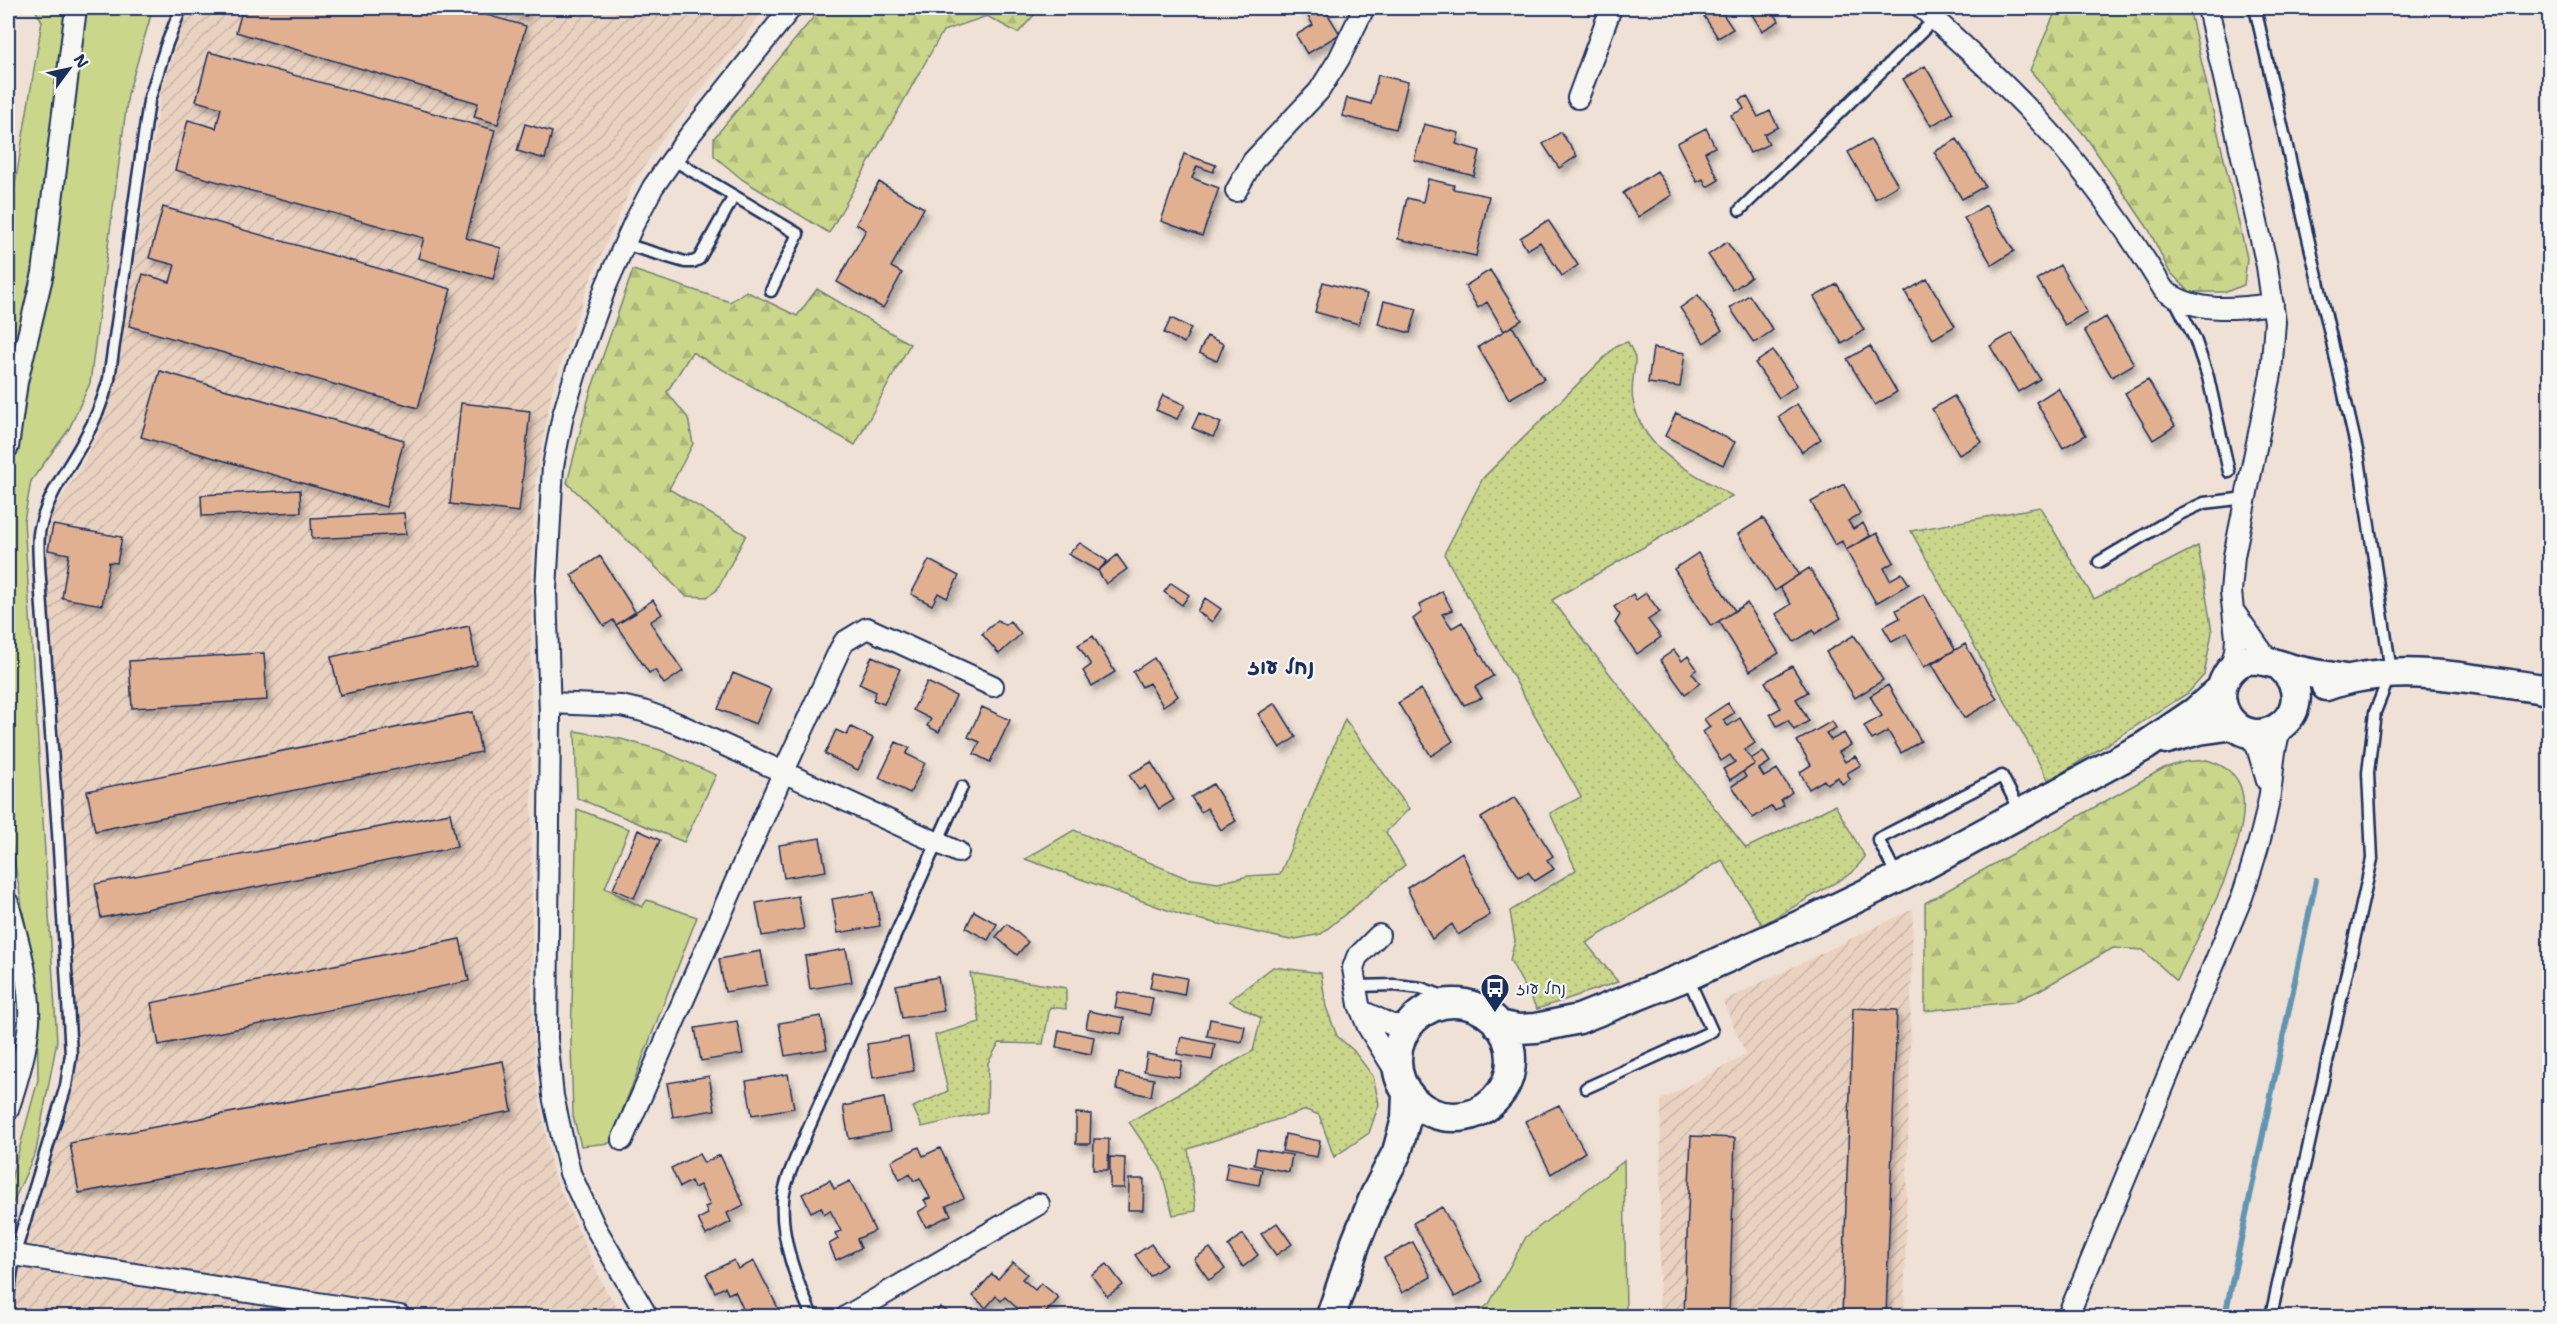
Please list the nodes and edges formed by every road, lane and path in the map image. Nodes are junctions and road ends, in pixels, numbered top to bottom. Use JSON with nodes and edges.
{"nodes":[{"id":1,"x":76,"y":8,"type":"edge"},
{"id":2,"x":181,"y":8,"type":"edge"},
{"id":3,"x":791,"y":8,"type":"edge"},
{"id":4,"x":1364,"y":8,"type":"edge"},
{"id":5,"x":1611,"y":8,"type":"edge"},
{"id":6,"x":2208,"y":8,"type":"edge"},
{"id":7,"x":2254,"y":8,"type":"edge"},
{"id":8,"x":1928,"y":13,"type":"edge"},
{"id":9,"x":1578,"y":98,"type":"dead end"},
{"id":10,"x":672,"y":159,"type":"junction"},
{"id":11,"x":1236,"y":191,"type":"dead end"},
{"id":12,"x":734,"y":196,"type":"junction"},
{"id":13,"x":1740,"y":210,"type":"dead end"},
{"id":14,"x":624,"y":244,"type":"junction"},
{"id":15,"x":771,"y":291,"type":"dead end"},
{"id":16,"x":2174,"y":298,"type":"junction"},
{"id":17,"x":2273,"y":304,"type":"junction"},
{"id":18,"x":8,"y":447,"type":"edge"},
{"id":19,"x":2229,"y":472,"type":"dead end"},
{"id":20,"x":2246,"y":498,"type":"junction"},
{"id":21,"x":2099,"y":562,"type":"dead end"},
{"id":22,"x":2235,"y":612,"type":"junction"},
{"id":23,"x":2274,"y":663,"type":"junction"},
{"id":24,"x":2391,"y":672,"type":"junction"},
{"id":25,"x":2345,"y":679,"type":"junction"},
{"id":26,"x":2225,"y":681,"type":"junction"},
{"id":27,"x":993,"y":686,"type":"dead end"},
{"id":28,"x":2550,"y":690,"type":"edge"},
{"id":29,"x":550,"y":703,"type":"junction"},
{"id":30,"x":2288,"y":717,"type":"junction"},
{"id":31,"x":2241,"y":729,"type":"junction"},
{"id":32,"x":2145,"y":746,"type":"junction"},
{"id":33,"x":784,"y":771,"type":"junction"},
{"id":34,"x":962,"y":787,"type":"dead end"},
{"id":35,"x":2270,"y":796,"type":"junction"},
{"id":36,"x":2021,"y":813,"type":"junction"},
{"id":37,"x":937,"y":842,"type":"junction"},
{"id":38,"x":958,"y":852,"type":"dead end"},
{"id":39,"x":1898,"y":878,"type":"junction"},
{"id":40,"x":8,"y":903,"type":"edge"},
{"id":41,"x":1379,"y":936,"type":"dead end"},
{"id":42,"x":1687,"y":976,"type":"junction"},
{"id":43,"x":1356,"y":986,"type":"junction"},
{"id":44,"x":1472,"y":1006,"type":"junction"},
{"id":45,"x":1362,"y":1011,"type":"junction"},
{"id":46,"x":1579,"y":1019,"type":"junction"},
{"id":47,"x":1409,"y":1025,"type":"junction"},
{"id":48,"x":1498,"y":1025,"type":"junction"},
{"id":49,"x":1510,"y":1073,"type":"junction"},
{"id":50,"x":1403,"y":1086,"type":"junction"},
{"id":51,"x":1587,"y":1088,"type":"dead end"},
{"id":52,"x":8,"y":1110,"type":"edge"},
{"id":53,"x":1448,"y":1118,"type":"junction"},
{"id":54,"x":622,"y":1140,"type":"dead end"},
{"id":55,"x":1397,"y":1152,"type":"junction"},
{"id":56,"x":1039,"y":1204,"type":"dead end"},
{"id":57,"x":11,"y":1255,"type":"edge"},
{"id":58,"x":8,"y":1298,"type":"edge"},
{"id":59,"x":400,"y":1317,"type":"edge"},
{"id":60,"x":646,"y":1317,"type":"edge"},
{"id":61,"x":812,"y":1317,"type":"edge"},
{"id":62,"x":848,"y":1317,"type":"edge"},
{"id":63,"x":1330,"y":1317,"type":"edge"},
{"id":64,"x":2068,"y":1317,"type":"edge"},
{"id":65,"x":2271,"y":1317,"type":"edge"}],
"edges":[{"from":1,"to":18,"type":"street"},
{"from":2,"to":57,"type":"lane"},
{"from":3,"to":10,"type":"street"},
{"from":4,"to":11,"type":"street"},
{"from":5,"to":9,"type":"street"},
{"from":6,"to":17,"type":"street"},
{"from":7,"to":24,"type":"lane"},
{"from":8,"to":13,"type":"lane"},
{"from":8,"to":16,"type":"street"},
{"from":10,"to":12,"type":"lane"},
{"from":10,"to":14,"type":"street"},
{"from":12,"to":14,"type":"lane"},
{"from":12,"to":15,"type":"lane"},
{"from":14,"to":29,"type":"street"},
{"from":16,"to":17,"type":"street"},
{"from":16,"to":19,"type":"lane"},
{"from":17,"to":20,"type":"street"},
{"from":20,"to":21,"type":"lane"},
{"from":20,"to":22,"type":"street"},
{"from":22,"to":23,"type":"street"},
{"from":22,"to":26,"type":"street"},
{"from":23,"to":25,"type":"street"},
{"from":23,"to":26,"type":"street"},
{"from":23,"to":30,"type":"street"},
{"from":24,"to":25,"type":"street"},
{"from":24,"to":28,"type":"street"},
{"from":24,"to":65,"type":"lane"},
{"from":25,"to":30,"type":"street"},
{"from":26,"to":31,"type":"street"},
{"from":26,"to":32,"type":"street"},
{"from":27,"to":33,"type":"street"},
{"from":29,"to":33,"type":"street"},
{"from":29,"to":60,"type":"street"},
{"from":30,"to":31,"type":"street"},
{"from":30,"to":35,"type":"street"},
{"from":31,"to":32,"type":"street"},
{"from":31,"to":35,"type":"street"},
{"from":32,"to":36,"type":"street"},
{"from":33,"to":37,"type":"street"},
{"from":33,"to":54,"type":"street"},
{"from":34,"to":37,"type":"lane"},
{"from":35,"to":64,"type":"street"},
{"from":36,"to":39,"type":"street"},
{"from":36,"to":39,"type":"lane"},
{"from":37,"to":38,"type":"street"},
{"from":37,"to":61,"type":"lane"},
{"from":39,"to":42,"type":"street"},
{"from":40,"to":52,"type":"street"},
{"from":41,"to":43,"type":"street"},
{"from":42,"to":46,"type":"street"},
{"from":42,"to":51,"type":"lane"},
{"from":43,"to":44,"type":"lane"},
{"from":43,"to":45,"type":"street"},
{"from":44,"to":47,"type":"street"},
{"from":44,"to":48,"type":"street"},
{"from":45,"to":47,"type":"street"},
{"from":45,"to":50,"type":"street"},
{"from":46,"to":48,"type":"street"},
{"from":46,"to":49,"type":"street"},
{"from":47,"to":50,"type":"street"},
{"from":48,"to":49,"type":"street"},
{"from":49,"to":53,"type":"street"},
{"from":50,"to":53,"type":"street"},
{"from":50,"to":55,"type":"street"},
{"from":53,"to":55,"type":"street"},
{"from":55,"to":63,"type":"street"},
{"from":56,"to":62,"type":"street"},
{"from":57,"to":58,"type":"lane"},
{"from":57,"to":59,"type":"street"}]}
